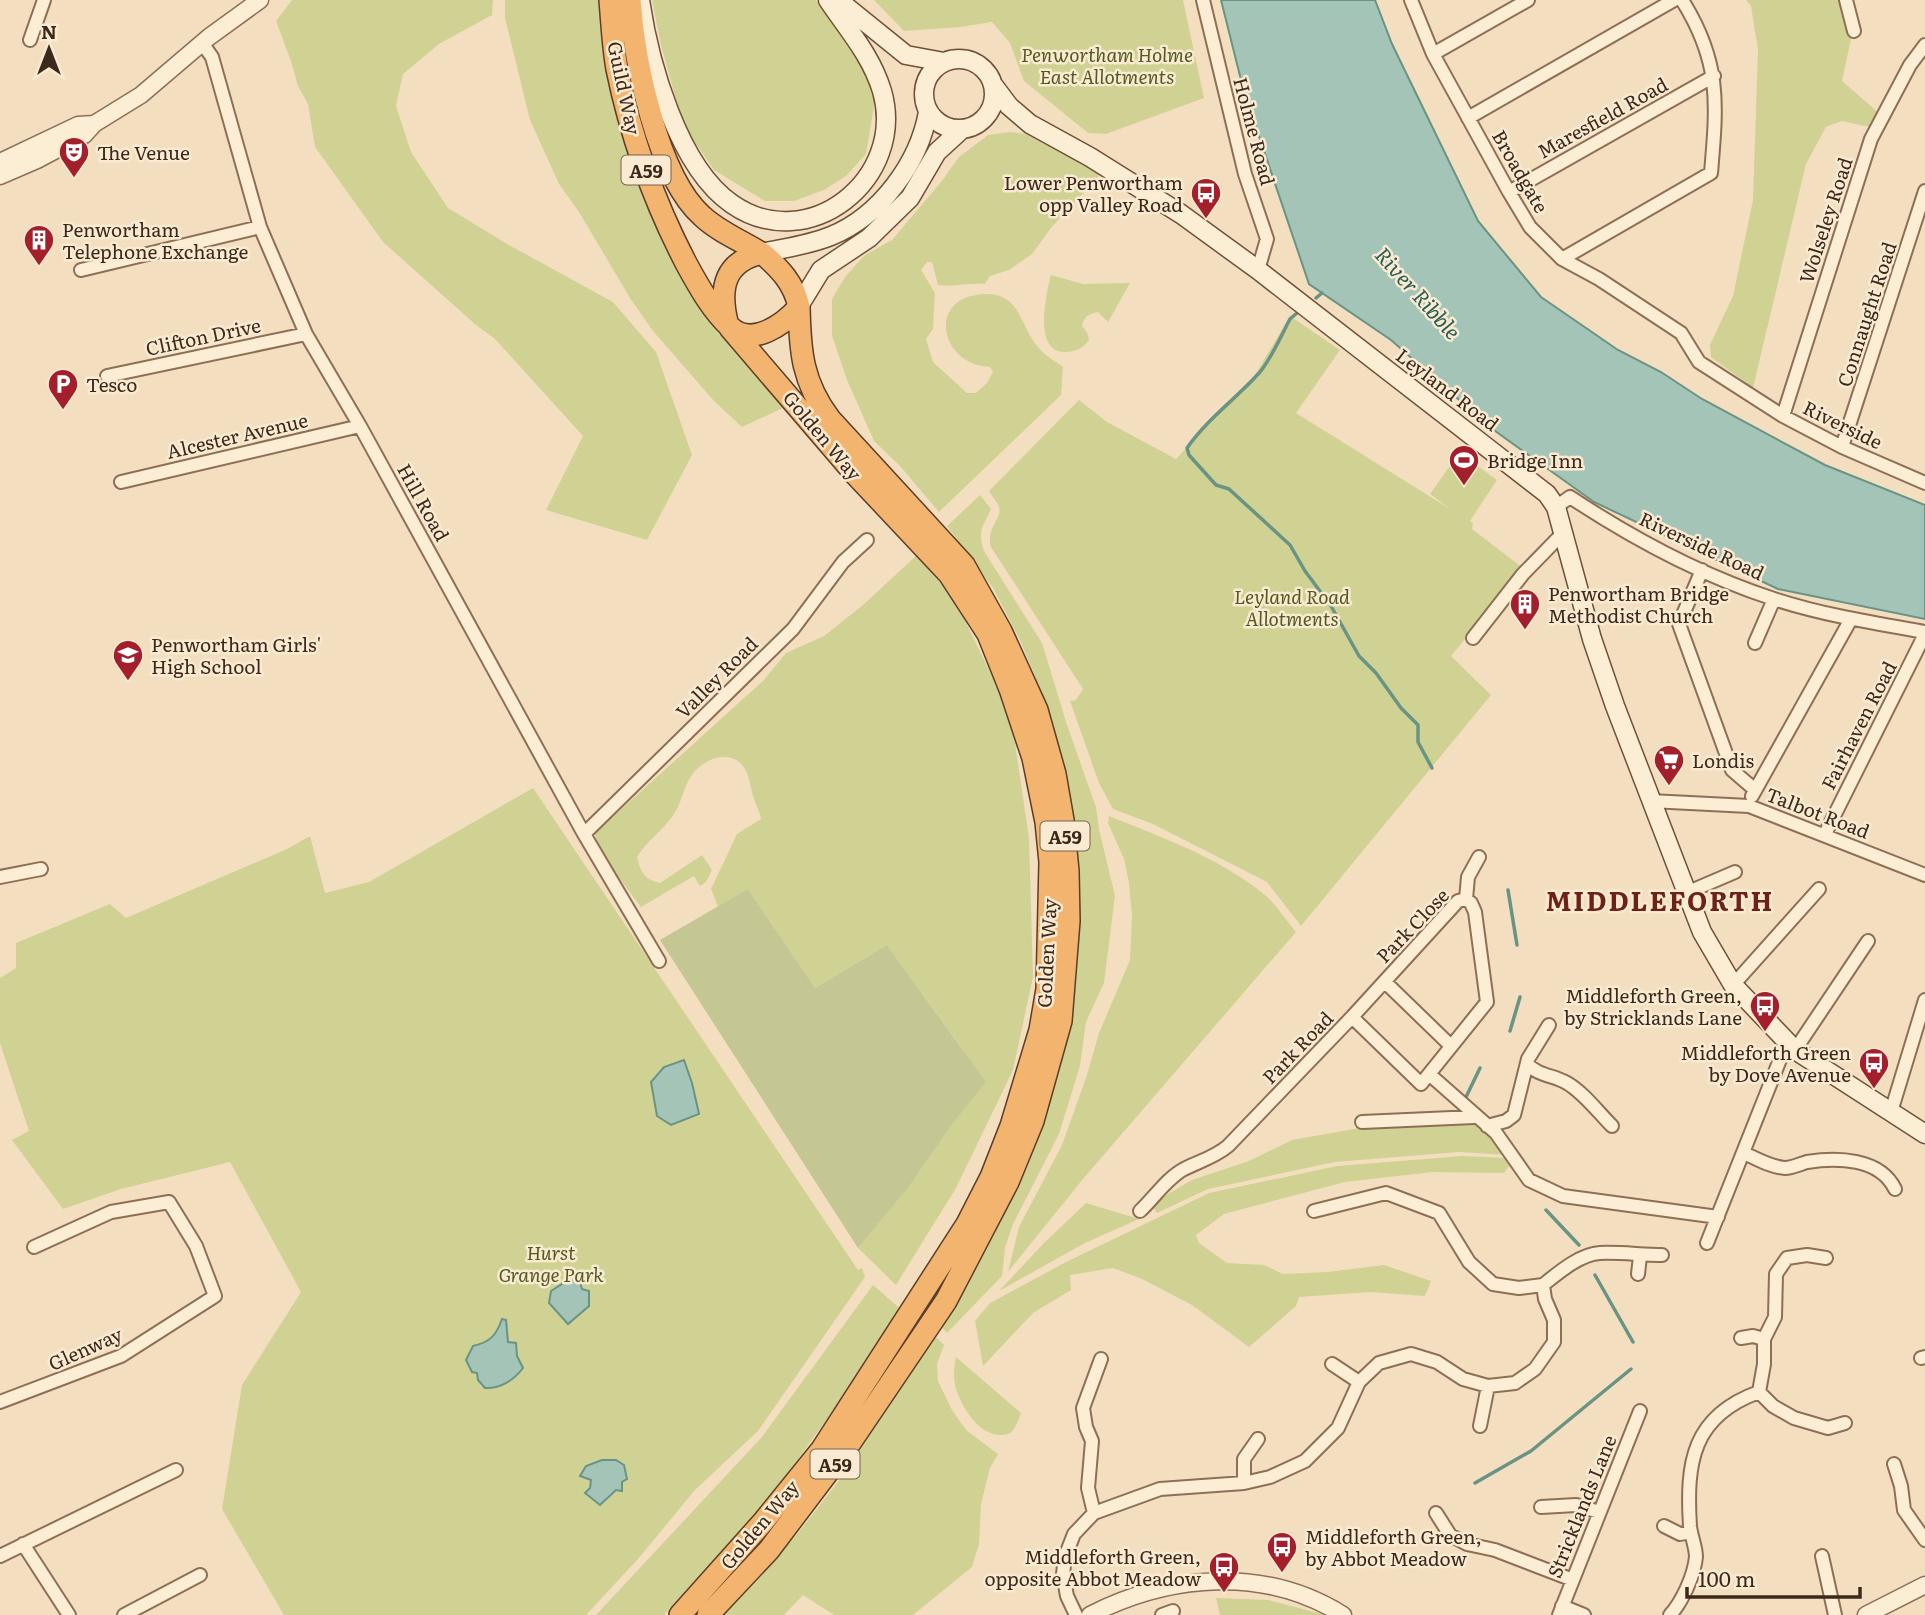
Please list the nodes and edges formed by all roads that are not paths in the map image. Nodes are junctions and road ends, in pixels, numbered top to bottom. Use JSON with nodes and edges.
{"nodes":[{"id":1,"x":44,"y":0,"type":"edge"},
{"id":2,"x":260,"y":0,"type":"edge"},
{"id":3,"x":610,"y":0,"type":"edge"},
{"id":4,"x":630,"y":0,"type":"edge"},
{"id":5,"x":640,"y":0,"type":"edge"},
{"id":6,"x":828,"y":0,"type":"edge"},
{"id":7,"x":838,"y":0,"type":"edge"},
{"id":8,"x":1203,"y":0,"type":"edge"},
{"id":9,"x":1410,"y":0,"type":"edge"},
{"id":10,"x":1528,"y":0,"type":"edge"},
{"id":11,"x":1674,"y":0,"type":"edge"},
{"id":12,"x":1682,"y":0,"type":"edge"},
{"id":13,"x":1846,"y":0,"type":"edge"},
{"id":14,"x":1854,"y":31,"type":"dead end"},
{"id":15,"x":30,"y":40,"type":"dead end"},
{"id":16,"x":202,"y":43,"type":"junction"},
{"id":17,"x":1925,"y":45,"type":"edge"},
{"id":18,"x":1433,"y":54,"type":"junction"},
{"id":19,"x":906,"y":55,"type":"junction"},
{"id":20,"x":943,"y":62,"type":"junction"},
{"id":21,"x":1714,"y":76,"type":"junction"},
{"id":22,"x":994,"y":86,"type":"junction"},
{"id":23,"x":926,"y":105,"type":"junction"},
{"id":24,"x":1468,"y":118,"type":"junction"},
{"id":25,"x":980,"y":123,"type":"junction"},
{"id":26,"x":94,"y":124,"type":"junction"},
{"id":27,"x":1030,"y":124,"type":"junction"},
{"id":28,"x":961,"y":130,"type":"junction"},
{"id":29,"x":0,"y":162,"type":"edge"},
{"id":30,"x":0,"y":176,"type":"edge"},
{"id":31,"x":1925,"y":191,"type":"edge"},
{"id":32,"x":1509,"y":192,"type":"junction"},
{"id":33,"x":260,"y":227,"type":"junction"},
{"id":34,"x":762,"y":253,"type":"junction"},
{"id":35,"x":1562,"y":259,"type":"junction"},
{"id":36,"x":81,"y":270,"type":"dead end"},
{"id":37,"x":1258,"y":271,"type":"junction"},
{"id":38,"x":799,"y":306,"type":"junction"},
{"id":39,"x":729,"y":325,"type":"junction"},
{"id":40,"x":306,"y":334,"type":"junction"},
{"id":41,"x":107,"y":376,"type":"dead end"},
{"id":42,"x":1747,"y":393,"type":"joint"},
{"id":43,"x":1783,"y":416,"type":"junction"},
{"id":44,"x":360,"y":426,"type":"junction"},
{"id":45,"x":1842,"y":447,"type":"junction"},
{"id":46,"x":121,"y":482,"type":"dead end"},
{"id":47,"x":1925,"y":483,"type":"edge"},
{"id":48,"x":1556,"y":507,"type":"junction"},
{"id":49,"x":1563,"y":533,"type":"junction"},
{"id":50,"x":867,"y":540,"type":"dead end"},
{"id":51,"x":1702,"y":570,"type":"junction"},
{"id":52,"x":1774,"y":599,"type":"junction"},
{"id":53,"x":1851,"y":619,"type":"junction"},
{"id":54,"x":1925,"y":633,"type":"edge"},
{"id":55,"x":1473,"y":638,"type":"dead end"},
{"id":56,"x":1755,"y":643,"type":"dead end"},
{"id":57,"x":1754,"y":789,"type":"junction"},
{"id":58,"x":1650,"y":801,"type":"junction"},
{"id":59,"x":1749,"y":806,"type":"junction"},
{"id":60,"x":584,"y":834,"type":"junction"},
{"id":61,"x":1825,"y":834,"type":"junction"},
{"id":62,"x":1479,"y":857,"type":"dead end"},
{"id":63,"x":41,"y":869,"type":"dead end"},
{"id":64,"x":1735,"y":872,"type":"dead end"},
{"id":65,"x":1925,"y":875,"type":"edge"},
{"id":66,"x":0,"y":877,"type":"edge"},
{"id":67,"x":1819,"y":889,"type":"dead end"},
{"id":68,"x":1686,"y":893,"type":"junction"},
{"id":69,"x":1466,"y":899,"type":"junction"},
{"id":70,"x":1868,"y":941,"type":"dead end"},
{"id":71,"x":659,"y":961,"type":"dead end"},
{"id":72,"x":1385,"y":982,"type":"junction"},
{"id":73,"x":1733,"y":985,"type":"junction"},
{"id":74,"x":1925,"y":1000,"type":"edge"},
{"id":75,"x":1352,"y":1017,"type":"junction"},
{"id":76,"x":1549,"y":1025,"type":"dead end"},
{"id":77,"x":1451,"y":1046,"type":"junction"},
{"id":78,"x":1791,"y":1046,"type":"junction"},
{"id":79,"x":1527,"y":1063,"type":"junction"},
{"id":80,"x":1429,"y":1074,"type":"junction"},
{"id":81,"x":1891,"y":1112,"type":"junction"},
{"id":82,"x":1474,"y":1117,"type":"junction"},
{"id":83,"x":1362,"y":1122,"type":"dead end"},
{"id":84,"x":1487,"y":1126,"type":"junction"},
{"id":85,"x":1612,"y":1126,"type":"dead end"},
{"id":86,"x":1924,"y":1133,"type":"edge"},
{"id":87,"x":1744,"y":1153,"type":"junction"},
{"id":88,"x":1895,"y":1189,"type":"dead end"},
{"id":89,"x":1140,"y":1211,"type":"dead end"},
{"id":90,"x":1314,"y":1211,"type":"dead end"},
{"id":91,"x":1718,"y":1217,"type":"junction"},
{"id":92,"x":1707,"y":1243,"type":"dead end"},
{"id":93,"x":34,"y":1247,"type":"dead end"},
{"id":94,"x":1661,"y":1255,"type":"dead end"},
{"id":95,"x":1640,"y":1256,"type":"junction"},
{"id":96,"x":1826,"y":1258,"type":"dead end"},
{"id":97,"x":1638,"y":1274,"type":"dead end"},
{"id":98,"x":1543,"y":1286,"type":"junction"},
{"id":99,"x":1741,"y":1338,"type":"dead end"},
{"id":100,"x":1764,"y":1339,"type":"junction"},
{"id":101,"x":1101,"y":1359,"type":"dead end"},
{"id":102,"x":1332,"y":1364,"type":"dead end"},
{"id":103,"x":1359,"y":1382,"type":"junction"},
{"id":104,"x":1488,"y":1386,"type":"junction"},
{"id":105,"x":1759,"y":1392,"type":"junction"},
{"id":106,"x":0,"y":1402,"type":"edge"},
{"id":107,"x":1640,"y":1411,"type":"dead end"},
{"id":108,"x":1844,"y":1423,"type":"dead end"},
{"id":109,"x":1480,"y":1426,"type":"dead end"},
{"id":110,"x":1258,"y":1439,"type":"dead end"},
{"id":111,"x":1894,"y":1464,"type":"dead end"},
{"id":112,"x":176,"y":1470,"type":"dead end"},
{"id":113,"x":1244,"y":1483,"type":"junction"},
{"id":114,"x":1541,"y":1507,"type":"dead end"},
{"id":115,"x":1600,"y":1512,"type":"junction"},
{"id":116,"x":1094,"y":1513,"type":"junction"},
{"id":117,"x":1436,"y":1513,"type":"dead end"},
{"id":118,"x":1664,"y":1526,"type":"dead end"},
{"id":119,"x":1691,"y":1532,"type":"junction"},
{"id":120,"x":1925,"y":1540,"type":"edge"},
{"id":121,"x":23,"y":1544,"type":"junction"},
{"id":122,"x":0,"y":1556,"type":"edge"},
{"id":123,"x":1822,"y":1556,"type":"dead end"},
{"id":124,"x":200,"y":1575,"type":"dead end"},
{"id":125,"x":1573,"y":1580,"type":"junction"},
{"id":126,"x":1925,"y":1585,"type":"edge"},
{"id":127,"x":1561,"y":1611,"type":"edge"},
{"id":128,"x":69,"y":1615,"type":"edge"},
{"id":129,"x":124,"y":1615,"type":"edge"},
{"id":130,"x":680,"y":1615,"type":"edge"},
{"id":131,"x":708,"y":1615,"type":"edge"},
{"id":132,"x":1076,"y":1615,"type":"edge"},
{"id":133,"x":1090,"y":1615,"type":"edge"},
{"id":134,"x":1343,"y":1615,"type":"edge"},
{"id":135,"x":1584,"y":1615,"type":"edge"},
{"id":136,"x":1671,"y":1615,"type":"edge"},
{"id":137,"x":1835,"y":1615,"type":"edge"},
{"id":138,"x":1866,"y":1615,"type":"edge"}],
"edges":[{"from":1,"to":15,"type":"street"},
{"from":2,"to":16,"type":"street"},
{"from":3,"to":39,"type":"highway","name":"Guild Way","number":"A59"},
{"from":4,"to":34,"type":"highway","name":"Guild Way","number":"A59"},
{"from":5,"to":6,"type":"main road"},
{"from":7,"to":19,"type":"main road"},
{"from":8,"to":37,"type":"street","name":"Holme Road"},
{"from":9,"to":18,"type":"street","name":"Broadgate"},
{"from":10,"to":18,"type":"street"},
{"from":11,"to":24,"type":"street"},
{"from":12,"to":21,"type":"street"},
{"from":13,"to":14,"type":"street"},
{"from":16,"to":26,"type":"street"},
{"from":16,"to":33,"type":"street","name":"Hill Road"},
{"from":17,"to":43,"type":"street","name":"Wolseley Road"},
{"from":18,"to":24,"type":"street","name":"Broadgate"},
{"from":19,"to":20,"type":"main road"},
{"from":19,"to":23,"type":"main road"},
{"from":20,"to":22,"type":"main road"},
{"from":20,"to":23,"type":"main road"},
{"from":21,"to":32,"type":"street","name":"Maresfield Road"},
{"from":21,"to":35,"type":"street"},
{"from":22,"to":25,"type":"main road"},
{"from":22,"to":27,"type":"main road","name":"Leyland Road"},
{"from":23,"to":28,"type":"main road"},
{"from":23,"to":34,"type":"main road"},
{"from":24,"to":32,"type":"street","name":"Broadgate"},
{"from":25,"to":27,"type":"main road","name":"Leyland Road"},
{"from":25,"to":28,"type":"main road"},
{"from":26,"to":29,"type":"street"},
{"from":26,"to":30,"type":"street"},
{"from":27,"to":37,"type":"main road","name":"Leyland Road"},
{"from":28,"to":38,"type":"main road"},
{"from":31,"to":45,"type":"street","name":"Connaught Road"},
{"from":32,"to":35,"type":"street","name":"Broadgate"},
{"from":33,"to":36,"type":"street"},
{"from":33,"to":40,"type":"street","name":"Hill Road"},
{"from":34,"to":38,"type":"highway","number":"A59"},
{"from":34,"to":39,"type":"highway"},
{"from":35,"to":42,"type":"street","name":"Broadgate"},
{"from":37,"to":48,"type":"main road","name":"Leyland Road"},
{"from":38,"to":39,"type":"highway"},
{"from":38,"to":131,"type":"highway","name":"Golden Way","number":"A59"},
{"from":39,"to":130,"type":"highway","name":"Golden Way","number":"A59"},
{"from":40,"to":41,"type":"street","name":"Clifton Drive"},
{"from":40,"to":44,"type":"street","name":"Hill Road"},
{"from":42,"to":43,"type":"street","name":"Riverside"},
{"from":43,"to":45,"type":"street","name":"Riverside"},
{"from":44,"to":46,"type":"street","name":"Alcester Avenue"},
{"from":44,"to":60,"type":"street","name":"Hill Road"},
{"from":45,"to":47,"type":"street","name":"Riverside"},
{"from":48,"to":49,"type":"main road","name":"Leyland Road"},
{"from":48,"to":51,"type":"street","name":"Riverside Road"},
{"from":49,"to":55,"type":"street"},
{"from":49,"to":58,"type":"main road","name":"Leyland Road"},
{"from":50,"to":60,"type":"street","name":"Valley Road"},
{"from":51,"to":52,"type":"street","name":"Riverside Road"},
{"from":51,"to":57,"type":"street"},
{"from":52,"to":53,"type":"street","name":"Riverside Road"},
{"from":52,"to":56,"type":"street"},
{"from":53,"to":54,"type":"street","name":"Riverside Road"},
{"from":53,"to":57,"type":"street"},
{"from":54,"to":61,"type":"street","name":"Fairhaven Road"},
{"from":57,"to":59,"type":"street"},
{"from":58,"to":59,"type":"street","name":"Talbot Road"},
{"from":58,"to":68,"type":"main road","name":"Leyland Road"},
{"from":59,"to":61,"type":"street","name":"Talbot Road"},
{"from":60,"to":71,"type":"street","name":"Hill Road"},
{"from":61,"to":65,"type":"street","name":"Talbot Road"},
{"from":62,"to":69,"type":"street"},
{"from":63,"to":66,"type":"street"},
{"from":64,"to":68,"type":"street"},
{"from":67,"to":73,"type":"street"},
{"from":68,"to":73,"type":"main road","name":"Leyland Road"},
{"from":69,"to":72,"type":"street","name":"Park Close"},
{"from":69,"to":77,"type":"street","name":"Park Close"},
{"from":70,"to":78,"type":"street"},
{"from":72,"to":75,"type":"street","name":"Park Close"},
{"from":72,"to":77,"type":"street"},
{"from":73,"to":78,"type":"main road","name":"Leyland Road"},
{"from":74,"to":81,"type":"street"},
{"from":75,"to":80,"type":"street","name":"Park Road"},
{"from":75,"to":89,"type":"street","name":"Park Road"},
{"from":76,"to":79,"type":"street"},
{"from":77,"to":80,"type":"street","name":"Park Close"},
{"from":78,"to":81,"type":"main road","name":"Leyland Road"},
{"from":78,"to":87,"type":"street"},
{"from":79,"to":84,"type":"street"},
{"from":79,"to":85,"type":"street"},
{"from":80,"to":82,"type":"street"},
{"from":81,"to":86,"type":"main road","name":"Leyland Road"},
{"from":82,"to":83,"type":"street"},
{"from":82,"to":84,"type":"street"},
{"from":84,"to":91,"type":"street"},
{"from":87,"to":88,"type":"street"},
{"from":87,"to":91,"type":"street"},
{"from":90,"to":98,"type":"street"},
{"from":91,"to":92,"type":"street"},
{"from":93,"to":106,"type":"street","name":"Glenway"},
{"from":94,"to":95,"type":"street"},
{"from":95,"to":97,"type":"street"},
{"from":95,"to":98,"type":"street"},
{"from":96,"to":100,"type":"street"},
{"from":98,"to":104,"type":"street"},
{"from":99,"to":100,"type":"street"},
{"from":100,"to":105,"type":"street"},
{"from":101,"to":116,"type":"street"},
{"from":102,"to":103,"type":"street"},
{"from":103,"to":104,"type":"street"},
{"from":103,"to":113,"type":"street"},
{"from":104,"to":109,"type":"street"},
{"from":105,"to":108,"type":"street"},
{"from":105,"to":119,"type":"street"},
{"from":107,"to":115,"type":"street","name":"Stricklands Lane"},
{"from":110,"to":113,"type":"street"},
{"from":111,"to":120,"type":"street"},
{"from":112,"to":121,"type":"street"},
{"from":113,"to":116,"type":"street"},
{"from":114,"to":115,"type":"street"},
{"from":115,"to":125,"type":"street","name":"Stricklands Lane"},
{"from":116,"to":132,"type":"street"},
{"from":117,"to":125,"type":"street"},
{"from":118,"to":119,"type":"street"},
{"from":119,"to":136,"type":"street"},
{"from":121,"to":122,"type":"street"},
{"from":121,"to":128,"type":"street"},
{"from":123,"to":137,"type":"street"},
{"from":124,"to":129,"type":"street"},
{"from":125,"to":127,"type":"street","name":"Stricklands Lane"},
{"from":126,"to":138,"type":"street"},
{"from":127,"to":135,"type":"street"},
{"from":133,"to":134,"type":"street"}]}
